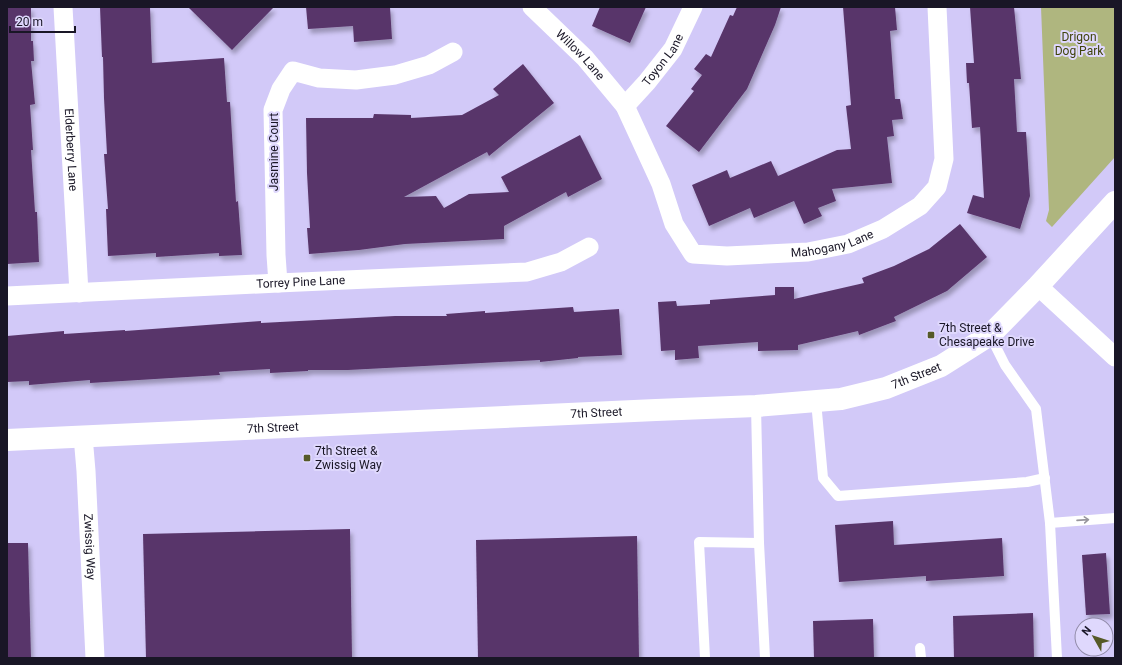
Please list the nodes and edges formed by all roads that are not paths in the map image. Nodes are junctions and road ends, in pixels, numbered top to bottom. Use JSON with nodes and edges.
{"nodes":[{"id":1,"x":63,"y":7,"type":"edge"},
{"id":2,"x":532,"y":7,"type":"edge"},
{"id":3,"x":693,"y":7,"type":"edge"},
{"id":4,"x":937,"y":7,"type":"edge"},
{"id":5,"x":453,"y":52,"type":"dead end"},
{"id":6,"x":625,"y":106,"type":"junction"},
{"id":7,"x":1115,"y":202,"type":"edge"},
{"id":8,"x":589,"y":246,"type":"dead end"},
{"id":9,"x":278,"y":283,"type":"junction"},
{"id":10,"x":1038,"y":286,"type":"junction"},
{"id":11,"x":79,"y":293,"type":"junction"},
{"id":12,"x":7,"y":296,"type":"edge"},
{"id":13,"x":990,"y":335,"type":"junction"},
{"id":14,"x":1115,"y":356,"type":"edge"},
{"id":15,"x":816,"y":401,"type":"junction"},
{"id":16,"x":756,"y":406,"type":"junction"},
{"id":17,"x":83,"y":436,"type":"junction"},
{"id":18,"x":7,"y":440,"type":"edge"},
{"id":19,"x":1045,"y":478,"type":"junction"},
{"id":20,"x":1115,"y":518,"type":"edge"},
{"id":21,"x":1050,"y":523,"type":"junction"},
{"id":22,"x":759,"y":543,"type":"junction"},
{"id":23,"x":95,"y":658,"type":"edge"},
{"id":24,"x":705,"y":658,"type":"edge"},
{"id":25,"x":765,"y":658,"type":"edge"},
{"id":26,"x":1057,"y":658,"type":"edge"}],
"edges":[{"from":1,"to":11,"type":"street","name":"Elderberry Lane"},
{"from":2,"to":6,"type":"street","name":"Willow Lane"},
{"from":3,"to":6,"type":"street","name":"Toyon Lane"},
{"from":4,"to":6,"type":"street","name":"Mahogany Lane"},
{"from":5,"to":9,"type":"street","name":"Jasmine Court"},
{"from":7,"to":10,"type":"street","name":"7th Street"},
{"from":8,"to":9,"type":"street","name":"Torrey Pine Lane"},
{"from":9,"to":11,"type":"street","name":"Torrey Pine Lane"},
{"from":10,"to":13,"type":"street","name":"7th Street"},
{"from":10,"to":14,"type":"street"},
{"from":11,"to":12,"type":"street","name":"Torrey Pine Lane"},
{"from":13,"to":15,"type":"street","name":"7th Street"},
{"from":13,"to":19,"type":"lane"},
{"from":15,"to":16,"type":"street","name":"7th Street"},
{"from":15,"to":19,"type":"lane"},
{"from":16,"to":17,"type":"street","name":"7th Street"},
{"from":16,"to":22,"type":"lane"},
{"from":17,"to":18,"type":"street","name":"7th Street"},
{"from":17,"to":23,"type":"street","name":"Zwissig Way"},
{"from":19,"to":21,"type":"lane"},
{"from":21,"to":20,"type":"lane","one_way":true},
{"from":21,"to":26,"type":"lane"},
{"from":22,"to":24,"type":"lane"},
{"from":22,"to":25,"type":"lane"}]}
